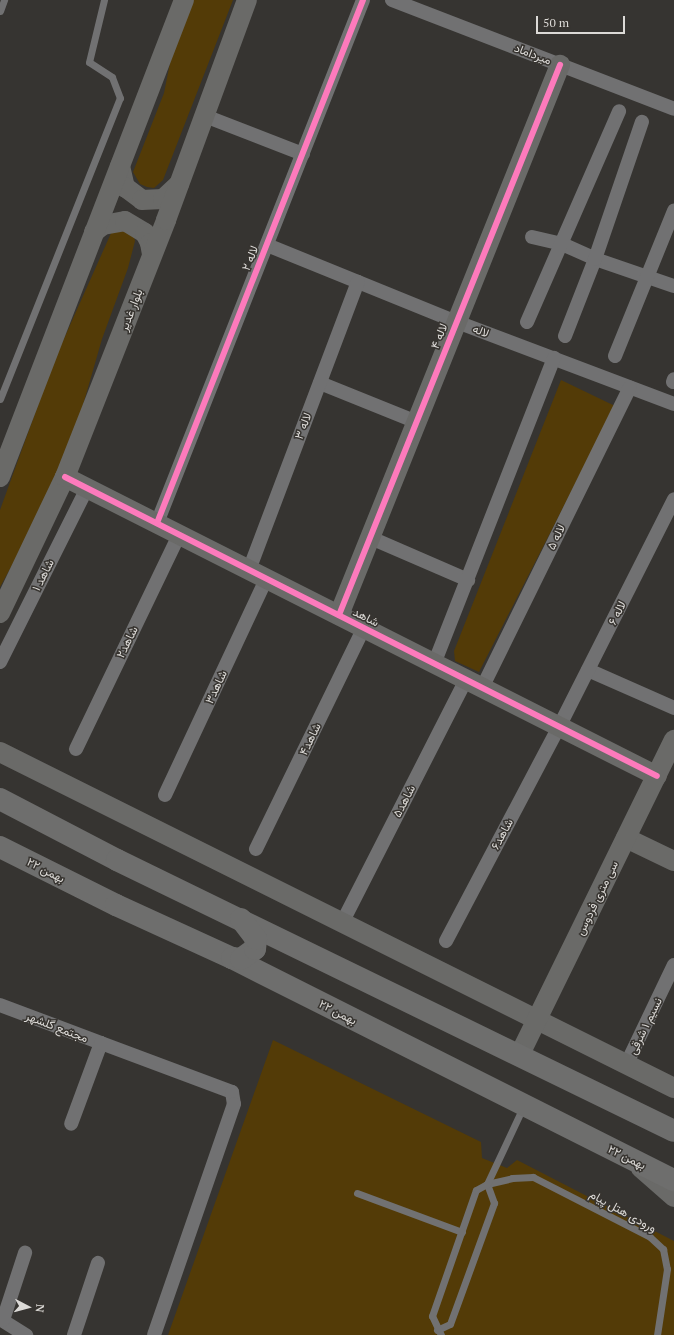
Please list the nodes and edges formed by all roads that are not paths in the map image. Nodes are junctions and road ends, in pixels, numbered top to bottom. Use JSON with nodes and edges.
{"nodes":[{"id":1,"x":4,"y":0,"type":"edge"},
{"id":2,"x":104,"y":0,"type":"edge"},
{"id":3,"x":184,"y":0,"type":"edge"},
{"id":4,"x":247,"y":0,"type":"edge"},
{"id":5,"x":363,"y":0,"type":"edge"},
{"id":6,"x":392,"y":0,"type":"edge"},
{"id":7,"x":0,"y":11,"type":"edge"},
{"id":8,"x":560,"y":64,"type":"junction"},
{"id":9,"x":674,"y":109,"type":"edge"},
{"id":10,"x":619,"y":111,"type":"dead end"},
{"id":11,"x":204,"y":116,"type":"junction"},
{"id":12,"x":642,"y":122,"type":"dead end"},
{"id":13,"x":302,"y":154,"type":"junction"},
{"id":14,"x":120,"y":166,"type":"junction"},
{"id":15,"x":179,"y":184,"type":"junction"},
{"id":16,"x":674,"y":211,"type":"edge"},
{"id":17,"x":94,"y":232,"type":"junction"},
{"id":18,"x":532,"y":237,"type":"dead end"},
{"id":19,"x":562,"y":244,"type":"junction"},
{"id":20,"x":267,"y":245,"type":"junction"},
{"id":21,"x":152,"y":254,"type":"junction"},
{"id":22,"x":595,"y":259,"type":"junction"},
{"id":23,"x":647,"y":277,"type":"junction"},
{"id":24,"x":358,"y":282,"type":"junction"},
{"id":25,"x":674,"y":286,"type":"edge"},
{"id":26,"x":457,"y":322,"type":"junction"},
{"id":27,"x":527,"y":322,"type":"dead end"},
{"id":28,"x":564,"y":336,"type":"dead end"},
{"id":29,"x":615,"y":356,"type":"dead end"},
{"id":30,"x":554,"y":358,"type":"junction"},
{"id":31,"x":320,"y":383,"type":"junction"},
{"id":32,"x":630,"y":387,"type":"junction"},
{"id":33,"x":0,"y":399,"type":"edge"},
{"id":34,"x":674,"y":404,"type":"edge"},
{"id":35,"x":417,"y":422,"type":"junction"},
{"id":36,"x":0,"y":477,"type":"edge"},
{"id":37,"x":65,"y":477,"type":"junction"},
{"id":38,"x":87,"y":488,"type":"junction"},
{"id":39,"x":674,"y":499,"type":"edge"},
{"id":40,"x":157,"y":523,"type":"junction"},
{"id":41,"x":179,"y":535,"type":"junction"},
{"id":42,"x":371,"y":538,"type":"junction"},
{"id":43,"x":258,"y":574,"type":"junction"},
{"id":44,"x":468,"y":580,"type":"junction"},
{"id":45,"x":0,"y":614,"type":"edge"},
{"id":46,"x":339,"y":616,"type":"junction"},
{"id":47,"x":364,"y":628,"type":"junction"},
{"id":48,"x":0,"y":662,"type":"edge"},
{"id":49,"x":434,"y":664,"type":"junction"},
{"id":50,"x":588,"y":670,"type":"junction"},
{"id":51,"x":474,"y":684,"type":"junction"},
{"id":52,"x":674,"y":708,"type":"edge"},
{"id":53,"x":559,"y":727,"type":"junction"},
{"id":54,"x":674,"y":740,"type":"edge"},
{"id":55,"x":76,"y":749,"type":"dead end"},
{"id":56,"x":0,"y":752,"type":"edge"},
{"id":57,"x":657,"y":776,"type":"junction"},
{"id":58,"x":165,"y":795,"type":"dead end"},
{"id":59,"x":0,"y":799,"type":"edge"},
{"id":60,"x":626,"y":838,"type":"junction"},
{"id":61,"x":0,"y":847,"type":"edge"},
{"id":62,"x":256,"y":849,"type":"dead end"},
{"id":63,"x":674,"y":862,"type":"edge"},
{"id":64,"x":241,"y":919,"type":"junction"},
{"id":65,"x":342,"y":923,"type":"junction"},
{"id":66,"x":446,"y":941,"type":"dead end"},
{"id":67,"x":232,"y":958,"type":"junction"},
{"id":68,"x":674,"y":965,"type":"edge"},
{"id":69,"x":0,"y":1005,"type":"edge"},
{"id":70,"x":536,"y":1021,"type":"junction"},
{"id":71,"x":101,"y":1043,"type":"junction"},
{"id":72,"x":519,"y":1056,"type":"junction"},
{"id":73,"x":626,"y":1065,"type":"junction"},
{"id":74,"x":674,"y":1088,"type":"edge"},
{"id":75,"x":524,"y":1105,"type":"junction"},
{"id":76,"x":71,"y":1124,"type":"dead end"},
{"id":77,"x":674,"y":1131,"type":"edge"},
{"id":78,"x":630,"y":1159,"type":"junction"},
{"id":79,"x":674,"y":1180,"type":"edge"},
{"id":80,"x":487,"y":1184,"type":"junction"},
{"id":81,"x":358,"y":1193,"type":"dead end"},
{"id":82,"x":674,"y":1198,"type":"edge"},
{"id":83,"x":462,"y":1232,"type":"junction"},
{"id":84,"x":24,"y":1253,"type":"dead end"},
{"id":85,"x":98,"y":1263,"type":"dead end"},
{"id":86,"x":2,"y":1319,"type":"edge"},
{"id":87,"x":439,"y":1332,"type":"edge"},
{"id":88,"x":26,"y":1335,"type":"edge"},
{"id":89,"x":74,"y":1335,"type":"edge"},
{"id":90,"x":154,"y":1335,"type":"edge"},
{"id":91,"x":657,"y":1335,"type":"edge"}],
"edges":[{"from":1,"to":7,"type":"lane"},
{"from":2,"to":33,"type":"lane"},
{"from":3,"to":14,"type":"main road"},
{"from":4,"to":11,"type":"main road","name":"بلوار غدیر"},
{"from":5,"to":13,"type":"street","name":"لاله ۲"},
{"from":6,"to":8,"type":"street","name":"میرداماد"},
{"from":8,"to":9,"type":"street","name":"میرداماد"},
{"from":8,"to":26,"type":"main road","name":"لاله ۴"},
{"from":10,"to":19,"type":"street"},
{"from":11,"to":13,"type":"street"},
{"from":11,"to":15,"type":"main road","name":"بلوار غدیر"},
{"from":12,"to":22,"type":"street"},
{"from":13,"to":20,"type":"street","name":"لاله ۲"},
{"from":14,"to":15,"type":"main road"},
{"from":14,"to":17,"type":"main road"},
{"from":15,"to":21,"type":"main road","name":"بلوار غدیر"},
{"from":16,"to":23,"type":"street"},
{"from":17,"to":21,"type":"main road"},
{"from":17,"to":36,"type":"main road"},
{"from":18,"to":19,"type":"street"},
{"from":19,"to":22,"type":"street"},
{"from":19,"to":27,"type":"street"},
{"from":20,"to":24,"type":"street","name":"لاله"},
{"from":20,"to":40,"type":"street","name":"لاله ۲"},
{"from":21,"to":37,"type":"main road","name":"بلوار غدیر"},
{"from":22,"to":23,"type":"street"},
{"from":22,"to":28,"type":"street"},
{"from":23,"to":25,"type":"street"},
{"from":23,"to":29,"type":"street"},
{"from":24,"to":26,"type":"street","name":"لاله"},
{"from":24,"to":31,"type":"street","name":"لاله ۳"},
{"from":26,"to":30,"type":"street","name":"لاله"},
{"from":26,"to":35,"type":"main road","name":"لاله ۴"},
{"from":30,"to":32,"type":"street","name":"لاله"},
{"from":30,"to":44,"type":"street"},
{"from":31,"to":35,"type":"street"},
{"from":31,"to":43,"type":"street","name":"لاله ۳"},
{"from":32,"to":34,"type":"street","name":"لاله"},
{"from":32,"to":51,"type":"street","name":"لاله ۵"},
{"from":35,"to":42,"type":"main road","name":"لاله ۴"},
{"from":37,"to":38,"type":"main road","name":"شاهد"},
{"from":37,"to":45,"type":"main road","name":"بلوار غدیر"},
{"from":38,"to":40,"type":"main road","name":"شاهد"},
{"from":38,"to":48,"type":"street","name":"شاهد ۱"},
{"from":39,"to":50,"type":"street","name":"لاله ۶"},
{"from":40,"to":41,"type":"main road","name":"شاهد"},
{"from":41,"to":43,"type":"main road","name":"شاهد"},
{"from":41,"to":55,"type":"street","name":"شاهد۲"},
{"from":42,"to":44,"type":"street"},
{"from":42,"to":46,"type":"main road","name":"لاله ۴"},
{"from":43,"to":46,"type":"main road","name":"شاهد"},
{"from":43,"to":58,"type":"street","name":"شاهد۳"},
{"from":44,"to":49,"type":"street"},
{"from":46,"to":47,"type":"main road","name":"شاهد"},
{"from":47,"to":49,"type":"main road","name":"شاهد"},
{"from":47,"to":62,"type":"street","name":"شاهد۴"},
{"from":49,"to":51,"type":"main road","name":"شاهد"},
{"from":50,"to":52,"type":"street"},
{"from":50,"to":53,"type":"street","name":"لاله ۶"},
{"from":51,"to":53,"type":"main road","name":"شاهد"},
{"from":51,"to":65,"type":"street","name":"شاهد۵"},
{"from":53,"to":57,"type":"main road","name":"شاهد"},
{"from":53,"to":66,"type":"street","name":"شاهد۶"},
{"from":54,"to":57,"type":"main road","name":"سی متری فردوس"},
{"from":56,"to":65,"type":"main road"},
{"from":57,"to":60,"type":"main road","name":"سی متری فردوس"},
{"from":59,"to":64,"type":"highway"},
{"from":60,"to":63,"type":"main road"},
{"from":60,"to":70,"type":"main road","name":"سی متری فردوس"},
{"from":61,"to":67,"type":"highway","name":"۲۲ بهمن"},
{"from":64,"to":67,"type":"highway"},
{"from":64,"to":72,"type":"highway"},
{"from":65,"to":70,"type":"main road"},
{"from":67,"to":75,"type":"highway","name":"۲۲ بهمن"},
{"from":68,"to":73,"type":"street","name":"نسیم ۱ شرقی"},
{"from":69,"to":71,"type":"street","name":"مجتمع گلشهر"},
{"from":70,"to":72,"type":"main road","name":"سی متری فردوس"},
{"from":70,"to":73,"type":"main road"},
{"from":71,"to":76,"type":"street","name":"مجتمع گلشهر"},
{"from":71,"to":90,"type":"street"},
{"from":72,"to":77,"type":"highway"},
{"from":73,"to":74,"type":"main road"},
{"from":75,"to":78,"type":"highway","name":"۲۲ بهمن"},
{"from":75,"to":80,"type":"lane"},
{"from":78,"to":79,"type":"highway","name":"۲۲ بهمن"},
{"from":78,"to":82,"type":"main road"},
{"from":80,"to":83,"type":"lane"},
{"from":80,"to":87,"type":"lane"},
{"from":80,"to":91,"type":"lane","name":"ورودی هتل پیام"},
{"from":81,"to":83,"type":"lane"},
{"from":83,"to":87,"type":"lane"},
{"from":84,"to":86,"type":"street"},
{"from":85,"to":89,"type":"street"},
{"from":86,"to":88,"type":"street"}]}
